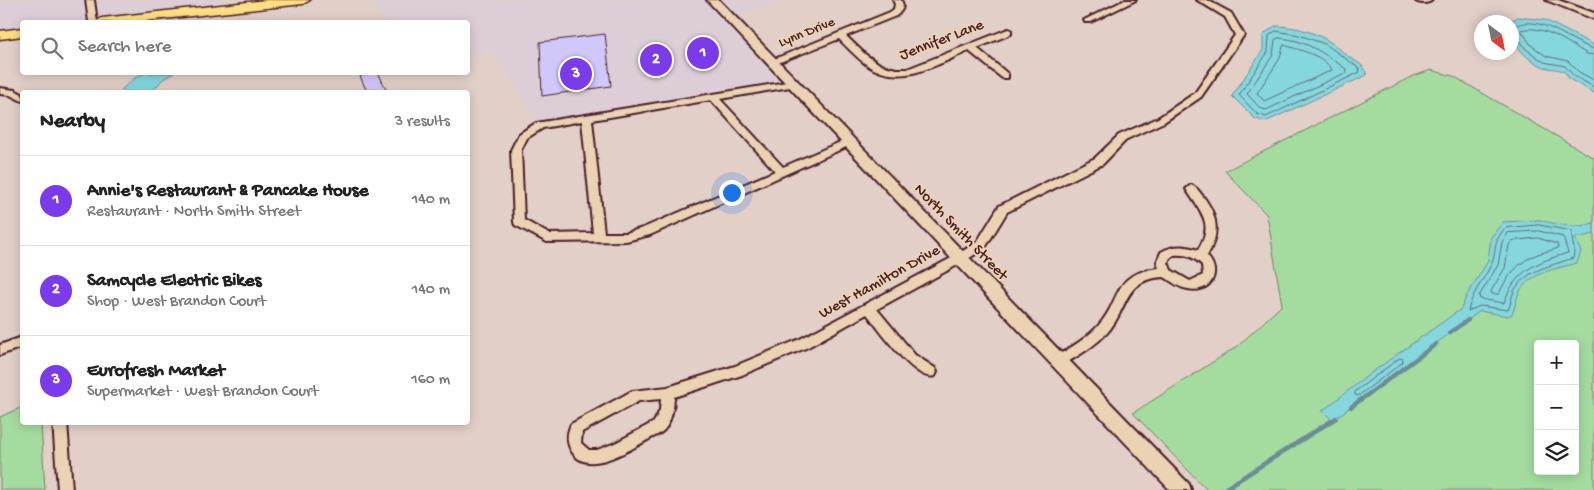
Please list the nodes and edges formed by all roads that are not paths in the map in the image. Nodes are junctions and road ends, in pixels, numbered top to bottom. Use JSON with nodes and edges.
{"nodes":[{"id":1,"x":90,"y":0,"type":"edge"},
{"id":2,"x":303,"y":0,"type":"edge"},
{"id":3,"x":713,"y":0,"type":"edge"},
{"id":4,"x":897,"y":0,"type":"edge"},
{"id":5,"x":1132,"y":0,"type":"edge"},
{"id":6,"x":1201,"y":0,"type":"edge"},
{"id":7,"x":1419,"y":0,"type":"edge"},
{"id":8,"x":1428,"y":0,"type":"edge"},
{"id":9,"x":1550,"y":0,"type":"edge"},
{"id":10,"x":1594,"y":16,"type":"edge"},
{"id":11,"x":94,"y":20,"type":"edge"},
{"id":12,"x":120,"y":20,"type":"edge"},
{"id":13,"x":1088,"y":20,"type":"dead end"},
{"id":14,"x":20,"y":32,"type":"edge"},
{"id":15,"x":1008,"y":32,"type":"dead end"},
{"id":16,"x":0,"y":35,"type":"edge"},
{"id":17,"x":840,"y":35,"type":"junction"},
{"id":18,"x":970,"y":47,"type":"junction"},
{"id":19,"x":772,"y":62,"type":"junction"},
{"id":20,"x":1005,"y":76,"type":"dead end"},
{"id":21,"x":793,"y":84,"type":"junction"},
{"id":22,"x":0,"y":91,"type":"edge"},
{"id":23,"x":20,"y":97,"type":"edge"},
{"id":24,"x":713,"y":97,"type":"junction"},
{"id":25,"x":587,"y":118,"type":"junction"},
{"id":26,"x":849,"y":142,"type":"junction"},
{"id":27,"x":782,"y":172,"type":"junction"},
{"id":28,"x":1191,"y":189,"type":"dead end"},
{"id":29,"x":599,"y":238,"type":"junction"},
{"id":30,"x":1200,"y":257,"type":"junction"},
{"id":31,"x":959,"y":259,"type":"junction"},
{"id":32,"x":1166,"y":272,"type":"junction"},
{"id":33,"x":868,"y":308,"type":"junction"},
{"id":34,"x":20,"y":343,"type":"edge"},
{"id":35,"x":0,"y":350,"type":"edge"},
{"id":36,"x":1059,"y":361,"type":"junction"},
{"id":37,"x":931,"y":372,"type":"dead end"},
{"id":38,"x":668,"y":393,"type":"junction"},
{"id":39,"x":60,"y":425,"type":"edge"},
{"id":40,"x":66,"y":490,"type":"edge"},
{"id":41,"x":1182,"y":490,"type":"edge"}],
"edges":[{"from":1,"to":11,"type":"street"},
{"from":2,"to":12,"type":"main road"},
{"from":3,"to":19,"type":"street","name":"North Smith Street"},
{"from":4,"to":17,"type":"street","name":"Lynn Drive"},
{"from":5,"to":13,"type":"street"},
{"from":6,"to":31,"type":"street","name":"West Hamilton Drive"},
{"from":7,"to":8,"type":"street"},
{"from":9,"to":10,"type":"street"},
{"from":14,"to":16,"type":"main road"},
{"from":15,"to":18,"type":"street","name":"Jennifer Lane"},
{"from":17,"to":18,"type":"street","name":"Jennifer Lane"},
{"from":17,"to":19,"type":"street","name":"Lynn Drive"},
{"from":18,"to":20,"type":"street"},
{"from":19,"to":21,"type":"street","name":"North Smith Street"},
{"from":21,"to":24,"type":"street"},
{"from":21,"to":26,"type":"street","name":"North Smith Street"},
{"from":22,"to":23,"type":"street"},
{"from":24,"to":25,"type":"street"},
{"from":24,"to":27,"type":"street"},
{"from":25,"to":29,"type":"street"},
{"from":25,"to":29,"type":"street"},
{"from":26,"to":27,"type":"street"},
{"from":26,"to":31,"type":"street","name":"North Smith Street"},
{"from":27,"to":29,"type":"street"},
{"from":28,"to":30,"type":"street"},
{"from":30,"to":32,"type":"street"},
{"from":30,"to":32,"type":"street"},
{"from":31,"to":33,"type":"street","name":"West Hamilton Drive"},
{"from":31,"to":36,"type":"street","name":"North Smith Street"},
{"from":32,"to":36,"type":"street"},
{"from":33,"to":37,"type":"street"},
{"from":33,"to":38,"type":"street","name":"West Hamilton Drive"},
{"from":34,"to":35,"type":"street"},
{"from":36,"to":41,"type":"street","name":"North Smith Street"},
{"from":38,"to":38,"type":"street","name":"West Hamilton Drive"},
{"from":39,"to":40,"type":"street"}]}
